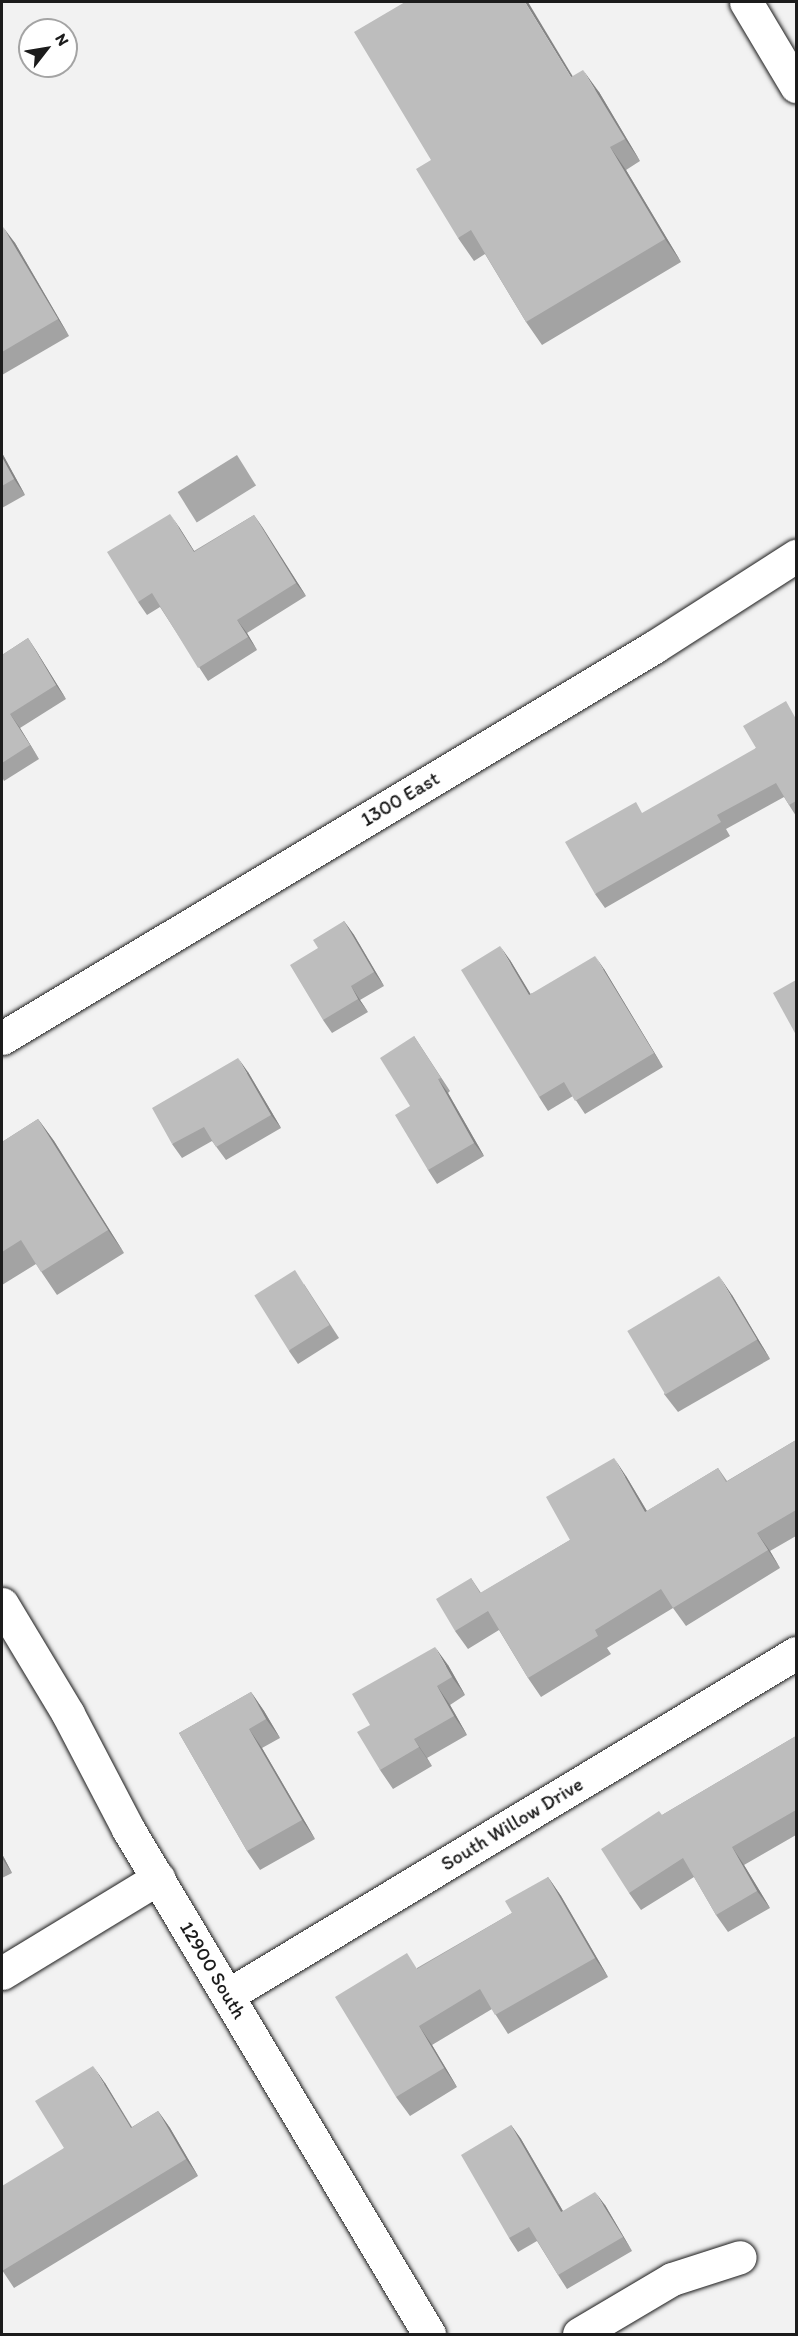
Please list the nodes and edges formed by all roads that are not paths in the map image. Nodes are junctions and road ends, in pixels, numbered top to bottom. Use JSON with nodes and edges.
{"nodes":[{"id":1,"x":746,"y":2,"type":"edge"},
{"id":2,"x":796,"y":86,"type":"edge"},
{"id":3,"x":796,"y":556,"type":"edge"},
{"id":4,"x":2,"y":1038,"type":"edge"},
{"id":5,"x":2,"y":1604,"type":"edge"},
{"id":6,"x":796,"y":1653,"type":"edge"},
{"id":7,"x":158,"y":1878,"type":"junction"},
{"id":8,"x":2,"y":1973,"type":"edge"},
{"id":9,"x":228,"y":1995,"type":"junction"},
{"id":10,"x":740,"y":2257,"type":"dead end"},
{"id":11,"x":429,"y":2334,"type":"edge"},
{"id":12,"x":579,"y":2334,"type":"edge"}],
"edges":[{"from":1,"to":2,"type":"street"},
{"from":3,"to":4,"type":"street","name":"1300 East"},
{"from":5,"to":7,"type":"street","name":"12900 South"},
{"from":6,"to":9,"type":"street","name":"South Willow Drive"},
{"from":7,"to":8,"type":"street"},
{"from":7,"to":9,"type":"street","name":"12900 South"},
{"from":9,"to":11,"type":"street","name":"12900 South"},
{"from":10,"to":12,"type":"street"}]}
